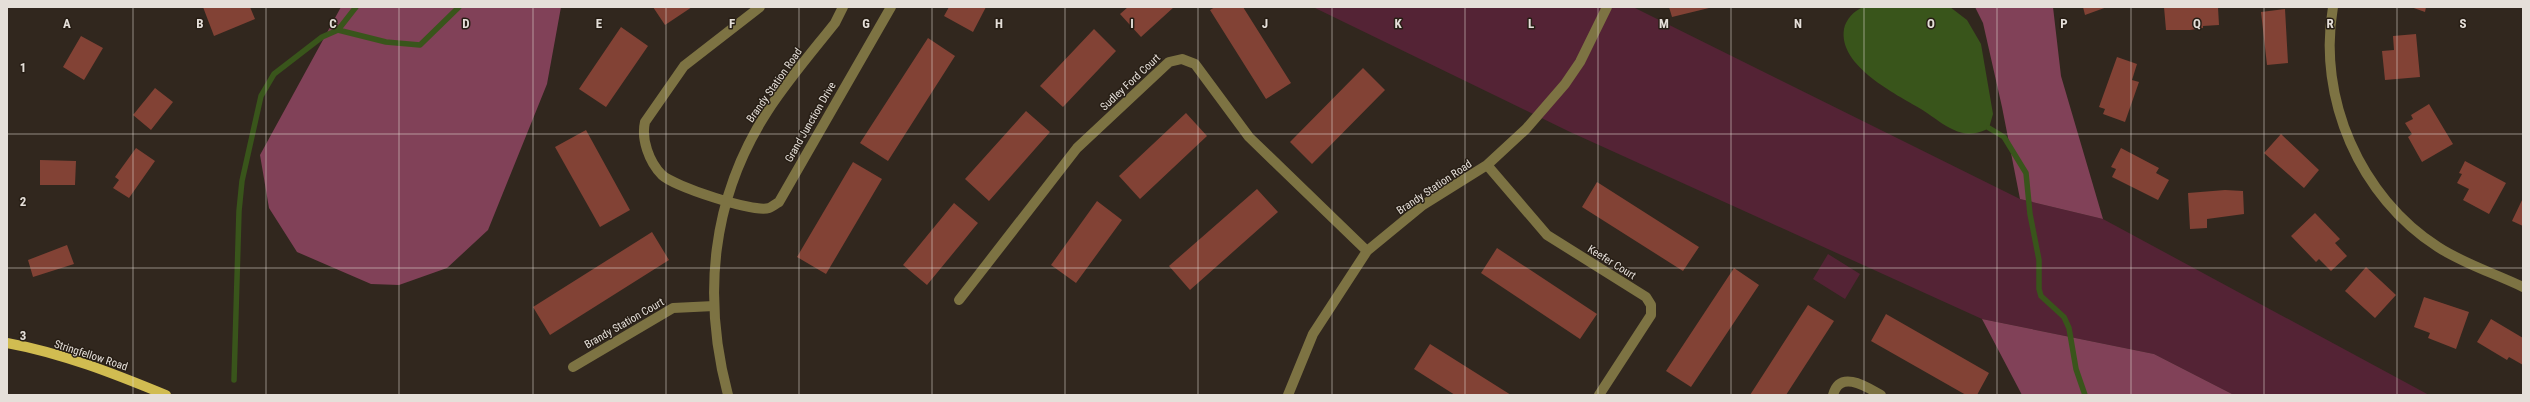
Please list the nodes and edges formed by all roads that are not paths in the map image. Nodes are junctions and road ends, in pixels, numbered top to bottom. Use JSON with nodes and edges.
{"nodes":[{"id":1,"x":760,"y":7,"type":"edge"},
{"id":2,"x":843,"y":7,"type":"edge"},
{"id":3,"x":891,"y":7,"type":"edge"},
{"id":4,"x":1607,"y":7,"type":"edge"},
{"id":5,"x":2333,"y":7,"type":"edge"},
{"id":6,"x":1487,"y":165,"type":"junction"},
{"id":7,"x":726,"y":202,"type":"junction"},
{"id":8,"x":1367,"y":251,"type":"junction"},
{"id":9,"x":2523,"y":287,"type":"edge"},
{"id":10,"x":959,"y":300,"type":"dead end"},
{"id":11,"x":714,"y":306,"type":"junction"},
{"id":12,"x":7,"y":343,"type":"edge"},
{"id":13,"x":573,"y":367,"type":"dead end"},
{"id":14,"x":166,"y":395,"type":"edge"},
{"id":15,"x":728,"y":395,"type":"edge"},
{"id":16,"x":1288,"y":395,"type":"edge"},
{"id":17,"x":1599,"y":395,"type":"edge"},
{"id":18,"x":1833,"y":395,"type":"edge"},
{"id":19,"x":1881,"y":395,"type":"edge"}],
"edges":[{"from":1,"to":7,"type":"street","name":"Grand Junction Drive"},
{"from":2,"to":7,"type":"street","name":"Brandy Station Road"},
{"from":3,"to":7,"type":"street","name":"Grand Junction Drive"},
{"from":4,"to":6,"type":"street","name":"Brandy Station Road"},
{"from":5,"to":9,"type":"street"},
{"from":6,"to":8,"type":"street","name":"Brandy Station Road"},
{"from":6,"to":17,"type":"street","name":"Keefer Court"},
{"from":7,"to":11,"type":"street","name":"Brandy Station Road"},
{"from":8,"to":10,"type":"street","name":"Sudley Ford Court"},
{"from":8,"to":16,"type":"street","name":"Brandy Station Road"},
{"from":11,"to":13,"type":"street","name":"Brandy Station Court"},
{"from":11,"to":15,"type":"street","name":"Brandy Station Road"},
{"from":12,"to":14,"type":"main road","name":"Stringfellow Road"},
{"from":18,"to":19,"type":"street"}]}
